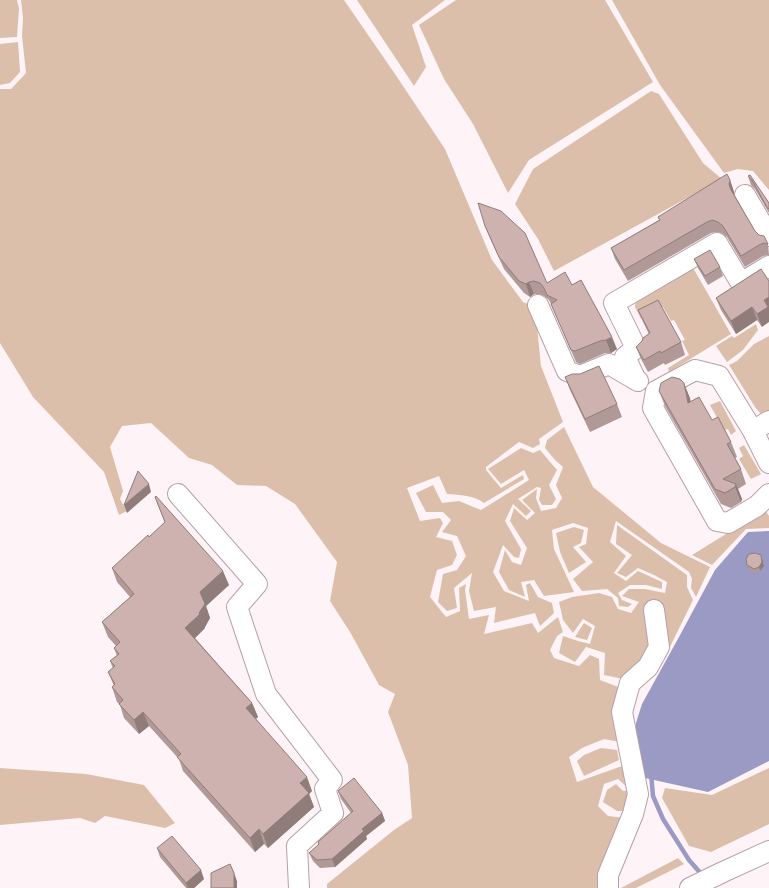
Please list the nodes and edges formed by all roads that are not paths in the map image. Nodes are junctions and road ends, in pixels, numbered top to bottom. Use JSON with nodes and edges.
{"nodes":[{"id":1,"x":745,"y":195,"type":"dead end"},
{"id":2,"x":769,"y":236,"type":"edge"},
{"id":3,"x":769,"y":266,"type":"edge"},
{"id":4,"x":538,"y":305,"type":"dead end"},
{"id":5,"x":636,"y":380,"type":"junction"},
{"id":6,"x":656,"y":391,"type":"junction"},
{"id":7,"x":761,"y":426,"type":"edge"},
{"id":8,"x":769,"y":463,"type":"edge"},
{"id":9,"x":178,"y":494,"type":"dead end"},
{"id":10,"x":769,"y":494,"type":"edge"},
{"id":11,"x":654,"y":610,"type":"dead end"},
{"id":12,"x":769,"y":851,"type":"edge"},
{"id":13,"x":299,"y":888,"type":"edge"},
{"id":14,"x":608,"y":888,"type":"edge"},
{"id":15,"x":690,"y":888,"type":"edge"}],
"edges":[{"from":1,"to":2,"type":"street"},
{"from":3,"to":5,"type":"street"},
{"from":4,"to":5,"type":"street"},
{"from":5,"to":6,"type":"street"},
{"from":6,"to":7,"type":"street"},
{"from":6,"to":10,"type":"street"},
{"from":7,"to":8,"type":"street"},
{"from":9,"to":13,"type":"street"},
{"from":11,"to":14,"type":"street"},
{"from":12,"to":15,"type":"street"}]}
